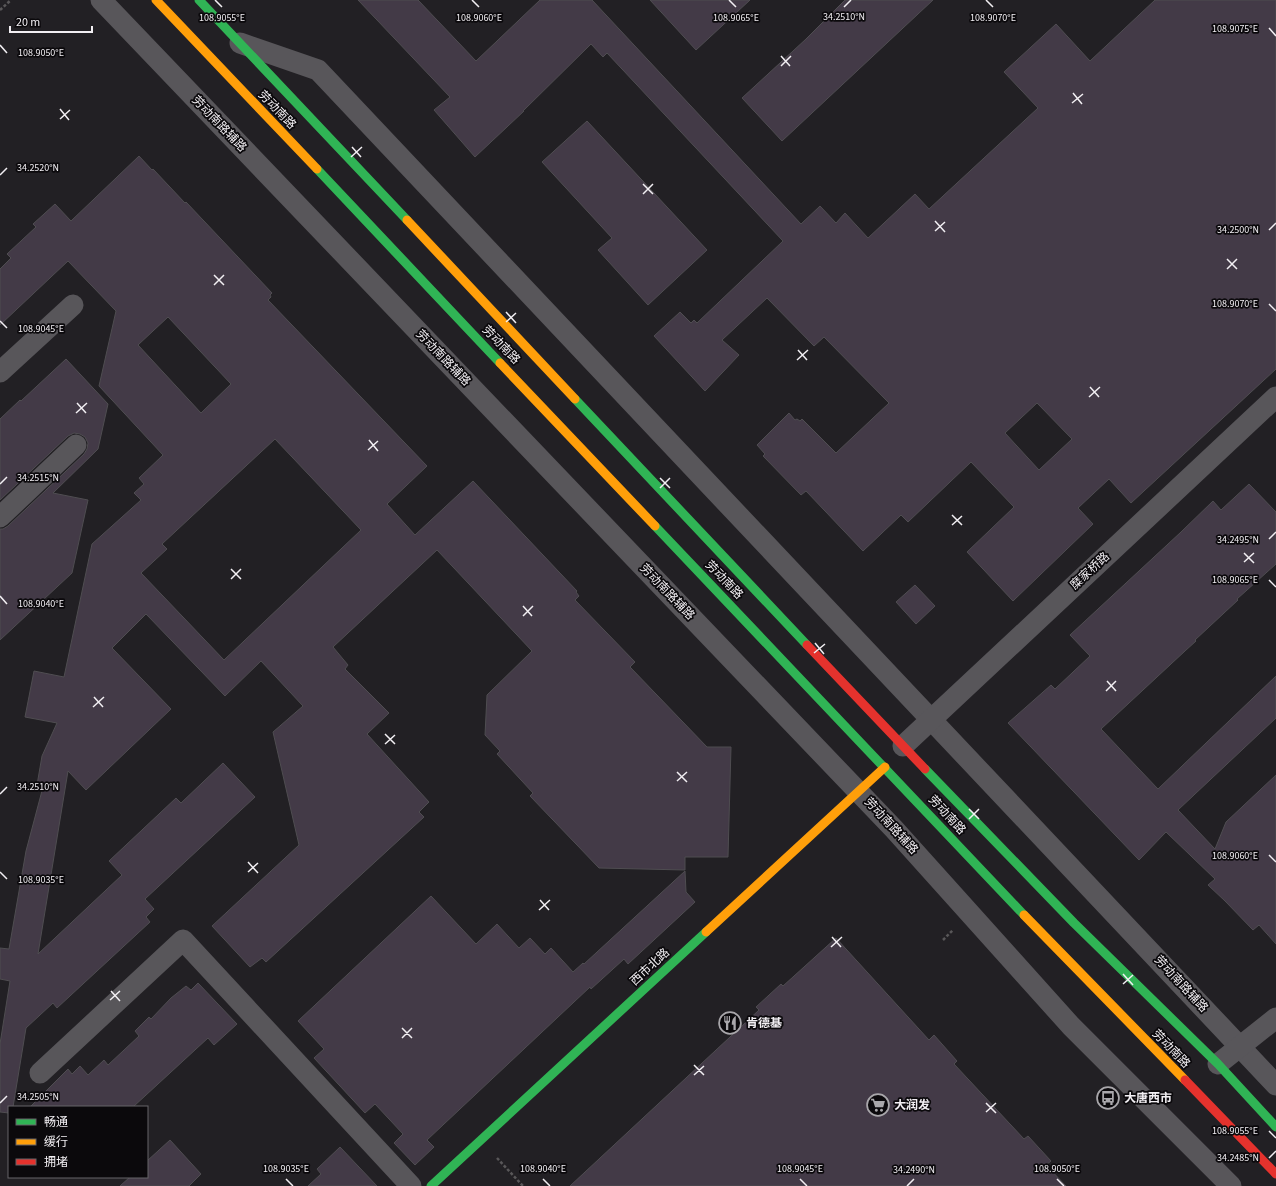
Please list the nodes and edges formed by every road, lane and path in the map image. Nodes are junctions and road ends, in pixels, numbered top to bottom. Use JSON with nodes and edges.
{"nodes":[{"id":1,"x":10,"y":0,"type":"edge"},
{"id":2,"x":101,"y":0,"type":"edge"},
{"id":3,"x":156,"y":0,"type":"edge"},
{"id":4,"x":199,"y":0,"type":"edge"},
{"id":5,"x":0,"y":10,"type":"edge"},
{"id":6,"x":240,"y":43,"type":"junction"},
{"id":7,"x":73,"y":305,"type":"dead end"},
{"id":8,"x":0,"y":372,"type":"edge"},
{"id":9,"x":1276,"y":396,"type":"edge"},
{"id":10,"x":76,"y":445,"type":"dead end"},
{"id":11,"x":0,"y":517,"type":"edge"},
{"id":12,"x":931,"y":720,"type":"junction"},
{"id":13,"x":903,"y":746,"type":"junction"},
{"id":14,"x":885,"y":767,"type":"junction"},
{"id":15,"x":859,"y":791,"type":"junction"},
{"id":16,"x":1276,"y":1018,"type":"edge"},
{"id":17,"x":1240,"y":1046,"type":"junction"},
{"id":18,"x":1218,"y":1064,"type":"junction"},
{"id":19,"x":40,"y":1072,"type":"dead end"},
{"id":20,"x":1276,"y":1085,"type":"edge"},
{"id":21,"x":1276,"y":1127,"type":"edge"},
{"id":22,"x":480,"y":1140,"type":"junction"},
{"id":23,"x":1276,"y":1174,"type":"edge"},
{"id":24,"x":411,"y":1186,"type":"edge"},
{"id":25,"x":431,"y":1186,"type":"edge"},
{"id":26,"x":523,"y":1186,"type":"edge"},
{"id":27,"x":1231,"y":1186,"type":"edge"}],
"edges":[{"from":1,"to":5,"type":"path"},
{"from":2,"to":15,"type":"street","name":"劳动南路辅路"},
{"from":3,"to":14,"type":"main road","name":"劳动南路"},
{"from":4,"to":6,"type":"main road","name":"劳动南路"},
{"from":6,"to":12,"type":"street","name":"劳动南路辅路"},
{"from":6,"to":13,"type":"main road","name":"劳动南路"},
{"from":7,"to":8,"type":"street"},
{"from":9,"to":12,"type":"street","name":"糜家桥路"},
{"from":10,"to":11,"type":"street"},
{"from":12,"to":13,"type":"street","name":"糜家桥路"},
{"from":12,"to":17,"type":"street","name":"劳动南路辅路"},
{"from":13,"to":18,"type":"main road","name":"劳动南路"},
{"from":14,"to":15,"type":"main road","name":"西市北路"},
{"from":14,"to":23,"type":"main road","name":"劳动南路"},
{"from":15,"to":22,"type":"main road","name":"西市北路"},
{"from":15,"to":27,"type":"street","name":"劳动南路辅路"},
{"from":16,"to":17,"type":"street"},
{"from":17,"to":18,"type":"street"},
{"from":17,"to":20,"type":"street","name":"劳动南路辅路"},
{"from":18,"to":21,"type":"main road","name":"劳动南路"},
{"from":19,"to":24,"type":"street"},
{"from":22,"to":25,"type":"main road","name":"西市北路"},
{"from":22,"to":26,"type":"path"}]}
